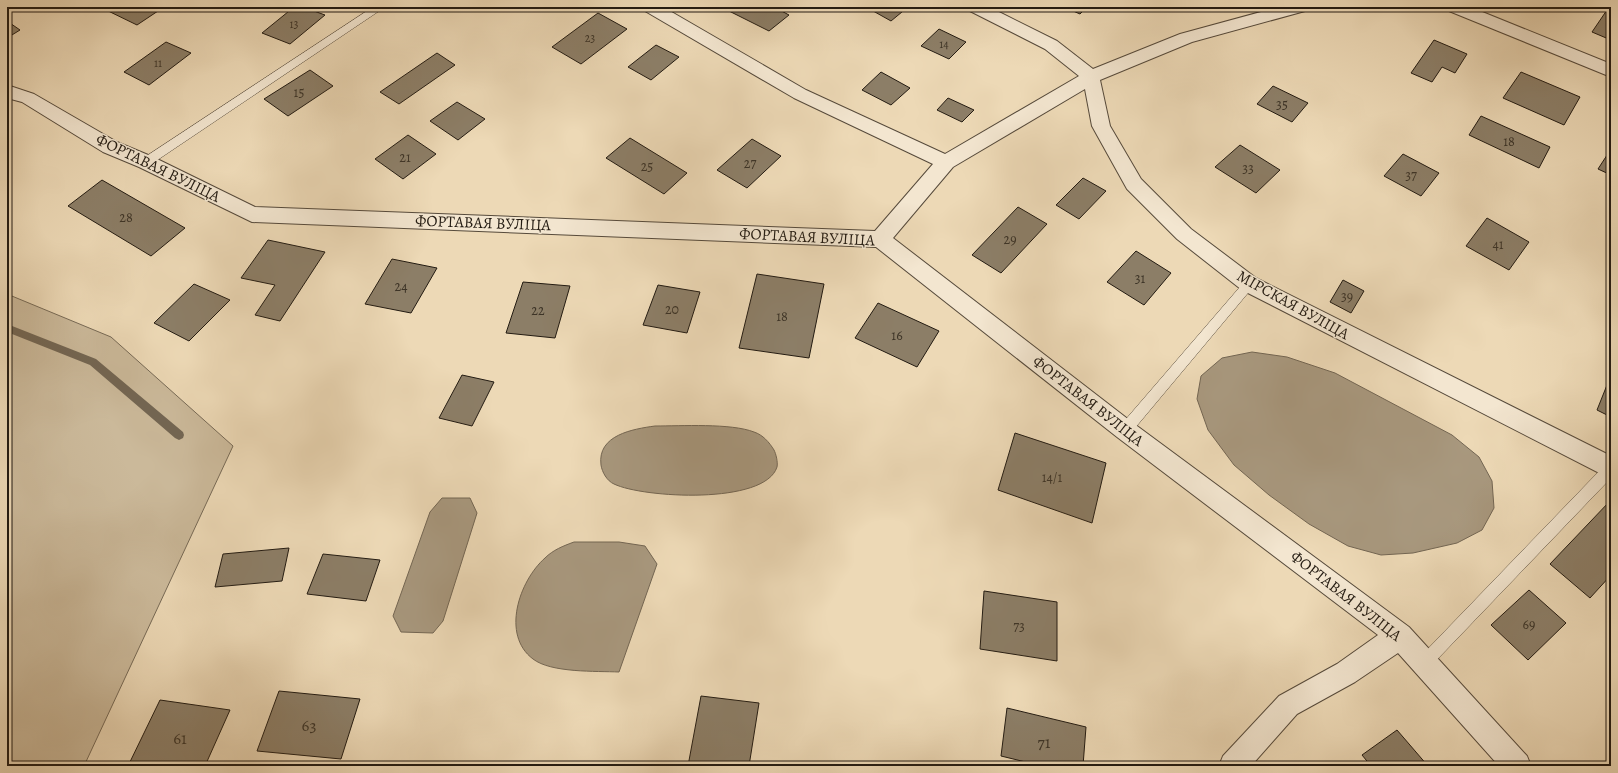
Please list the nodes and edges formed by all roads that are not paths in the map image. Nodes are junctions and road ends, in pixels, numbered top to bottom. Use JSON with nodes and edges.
{"nodes":[{"id":1,"x":380,"y":7,"type":"edge"},
{"id":2,"x":651,"y":7,"type":"edge"},
{"id":3,"x":976,"y":7,"type":"edge"},
{"id":4,"x":1299,"y":7,"type":"edge"},
{"id":5,"x":1455,"y":7,"type":"edge"},
{"id":6,"x":1611,"y":71,"type":"edge"},
{"id":7,"x":1091,"y":77,"type":"junction"},
{"id":8,"x":7,"y":91,"type":"edge"},
{"id":9,"x":146,"y":162,"type":"junction"},
{"id":10,"x":946,"y":162,"type":"junction"},
{"id":11,"x":880,"y":239,"type":"junction"},
{"id":12,"x":1249,"y":284,"type":"junction"},
{"id":13,"x":1125,"y":430,"type":"junction"},
{"id":14,"x":1611,"y":468,"type":"edge"},
{"id":15,"x":1400,"y":636,"type":"junction"},
{"id":16,"x":1424,"y":663,"type":"junction"},
{"id":17,"x":1233,"y":766,"type":"edge"},
{"id":18,"x":1517,"y":766,"type":"edge"}],
"edges":[{"from":1,"to":9,"type":"lane"},
{"from":2,"to":10,"type":"street"},
{"from":3,"to":7,"type":"street"},
{"from":4,"to":7,"type":"street"},
{"from":5,"to":6,"type":"street"},
{"from":7,"to":10,"type":"street"},
{"from":7,"to":12,"type":"street","name":"МІРСКАЯ ВУЛІЦА"},
{"from":8,"to":9,"type":"street","name":"ФОРТАВАЯ ВУЛІЦА"},
{"from":9,"to":11,"type":"street","name":"ФОРТАВАЯ ВУЛІЦА"},
{"from":10,"to":11,"type":"street"},
{"from":11,"to":13,"type":"street","name":"ФОРТАВАЯ ВУЛІЦА"},
{"from":12,"to":13,"type":"lane"},
{"from":12,"to":14,"type":"street","name":"МІРСКАЯ ВУЛІЦА"},
{"from":13,"to":15,"type":"street","name":"ФОРТАВАЯ ВУЛІЦА"},
{"from":14,"to":16,"type":"lane"},
{"from":15,"to":16,"type":"street","name":"ФОРТАВАЯ ВУЛІЦА"},
{"from":15,"to":17,"type":"street"},
{"from":16,"to":18,"type":"street","name":"ФОРТАВАЯ ВУЛІЦА"}]}
